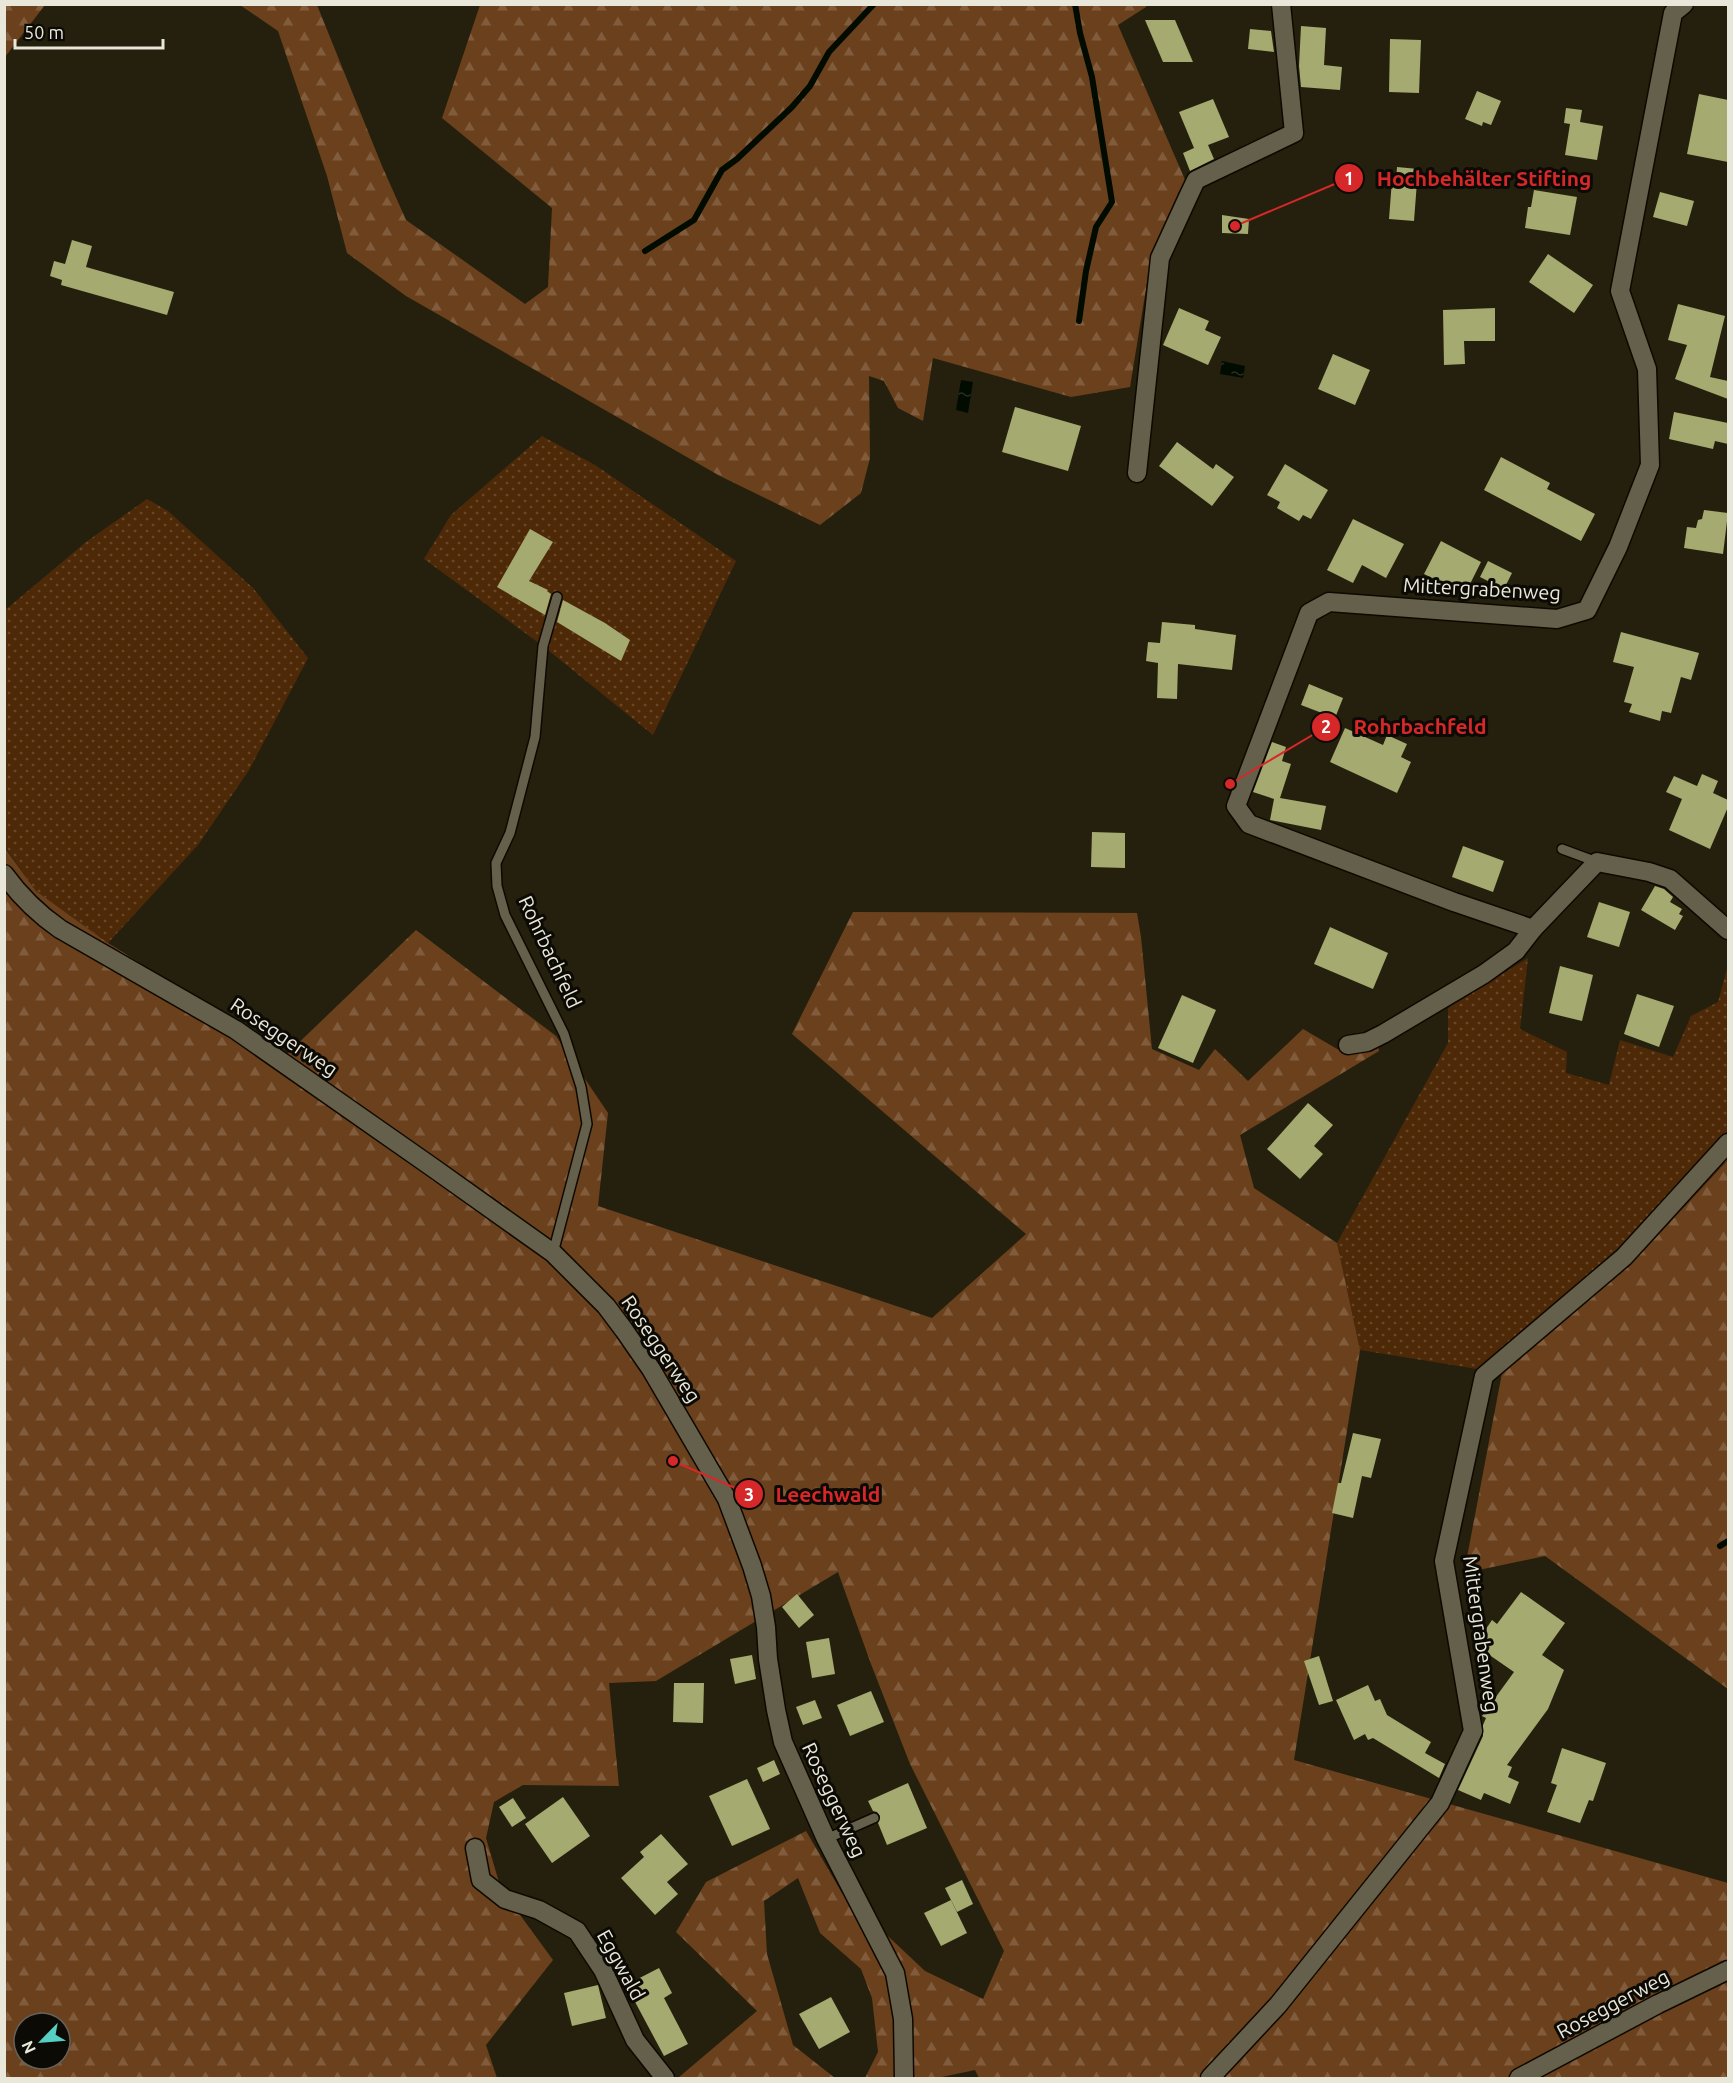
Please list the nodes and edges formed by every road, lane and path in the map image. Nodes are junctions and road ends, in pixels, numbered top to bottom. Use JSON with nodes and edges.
{"nodes":[{"id":1,"x":1281,"y":4,"type":"edge"},
{"id":2,"x":1684,"y":4,"type":"edge"},
{"id":3,"x":1137,"y":473,"type":"dead end"},
{"id":4,"x":557,"y":597,"type":"dead end"},
{"id":5,"x":1562,"y":849,"type":"dead end"},
{"id":6,"x":1597,"y":862,"type":"junction"},
{"id":7,"x":4,"y":874,"type":"edge"},
{"id":8,"x":1533,"y":929,"type":"junction"},
{"id":9,"x":1728,"y":930,"type":"edge"},
{"id":10,"x":1348,"y":1045,"type":"dead end"},
{"id":11,"x":1728,"y":1143,"type":"edge"},
{"id":12,"x":553,"y":1253,"type":"junction"},
{"id":13,"x":874,"y":1818,"type":"dead end"},
{"id":14,"x":825,"y":1839,"type":"junction"},
{"id":15,"x":475,"y":1848,"type":"dead end"},
{"id":16,"x":1728,"y":1970,"type":"edge"},
{"id":17,"x":665,"y":2079,"type":"edge"},
{"id":18,"x":904,"y":2079,"type":"edge"},
{"id":19,"x":1210,"y":2079,"type":"edge"},
{"id":20,"x":1519,"y":2079,"type":"edge"}],
"edges":[{"from":1,"to":3,"type":"street"},
{"from":2,"to":8,"type":"street","name":"Mittergrabenweg"},
{"from":4,"to":12,"type":"lane","name":"Rohrbachfeld"},
{"from":5,"to":6,"type":"lane"},
{"from":6,"to":8,"type":"street"},
{"from":6,"to":9,"type":"street"},
{"from":7,"to":12,"type":"street","name":"Roseggerweg"},
{"from":8,"to":10,"type":"street"},
{"from":11,"to":19,"type":"street","name":"Mittergrabenweg"},
{"from":12,"to":14,"type":"street","name":"Roseggerweg"},
{"from":13,"to":14,"type":"lane"},
{"from":14,"to":18,"type":"street","name":"Roseggerweg"},
{"from":15,"to":17,"type":"street","name":"Eggwald"},
{"from":16,"to":20,"type":"street","name":"Roseggerweg"}]}
